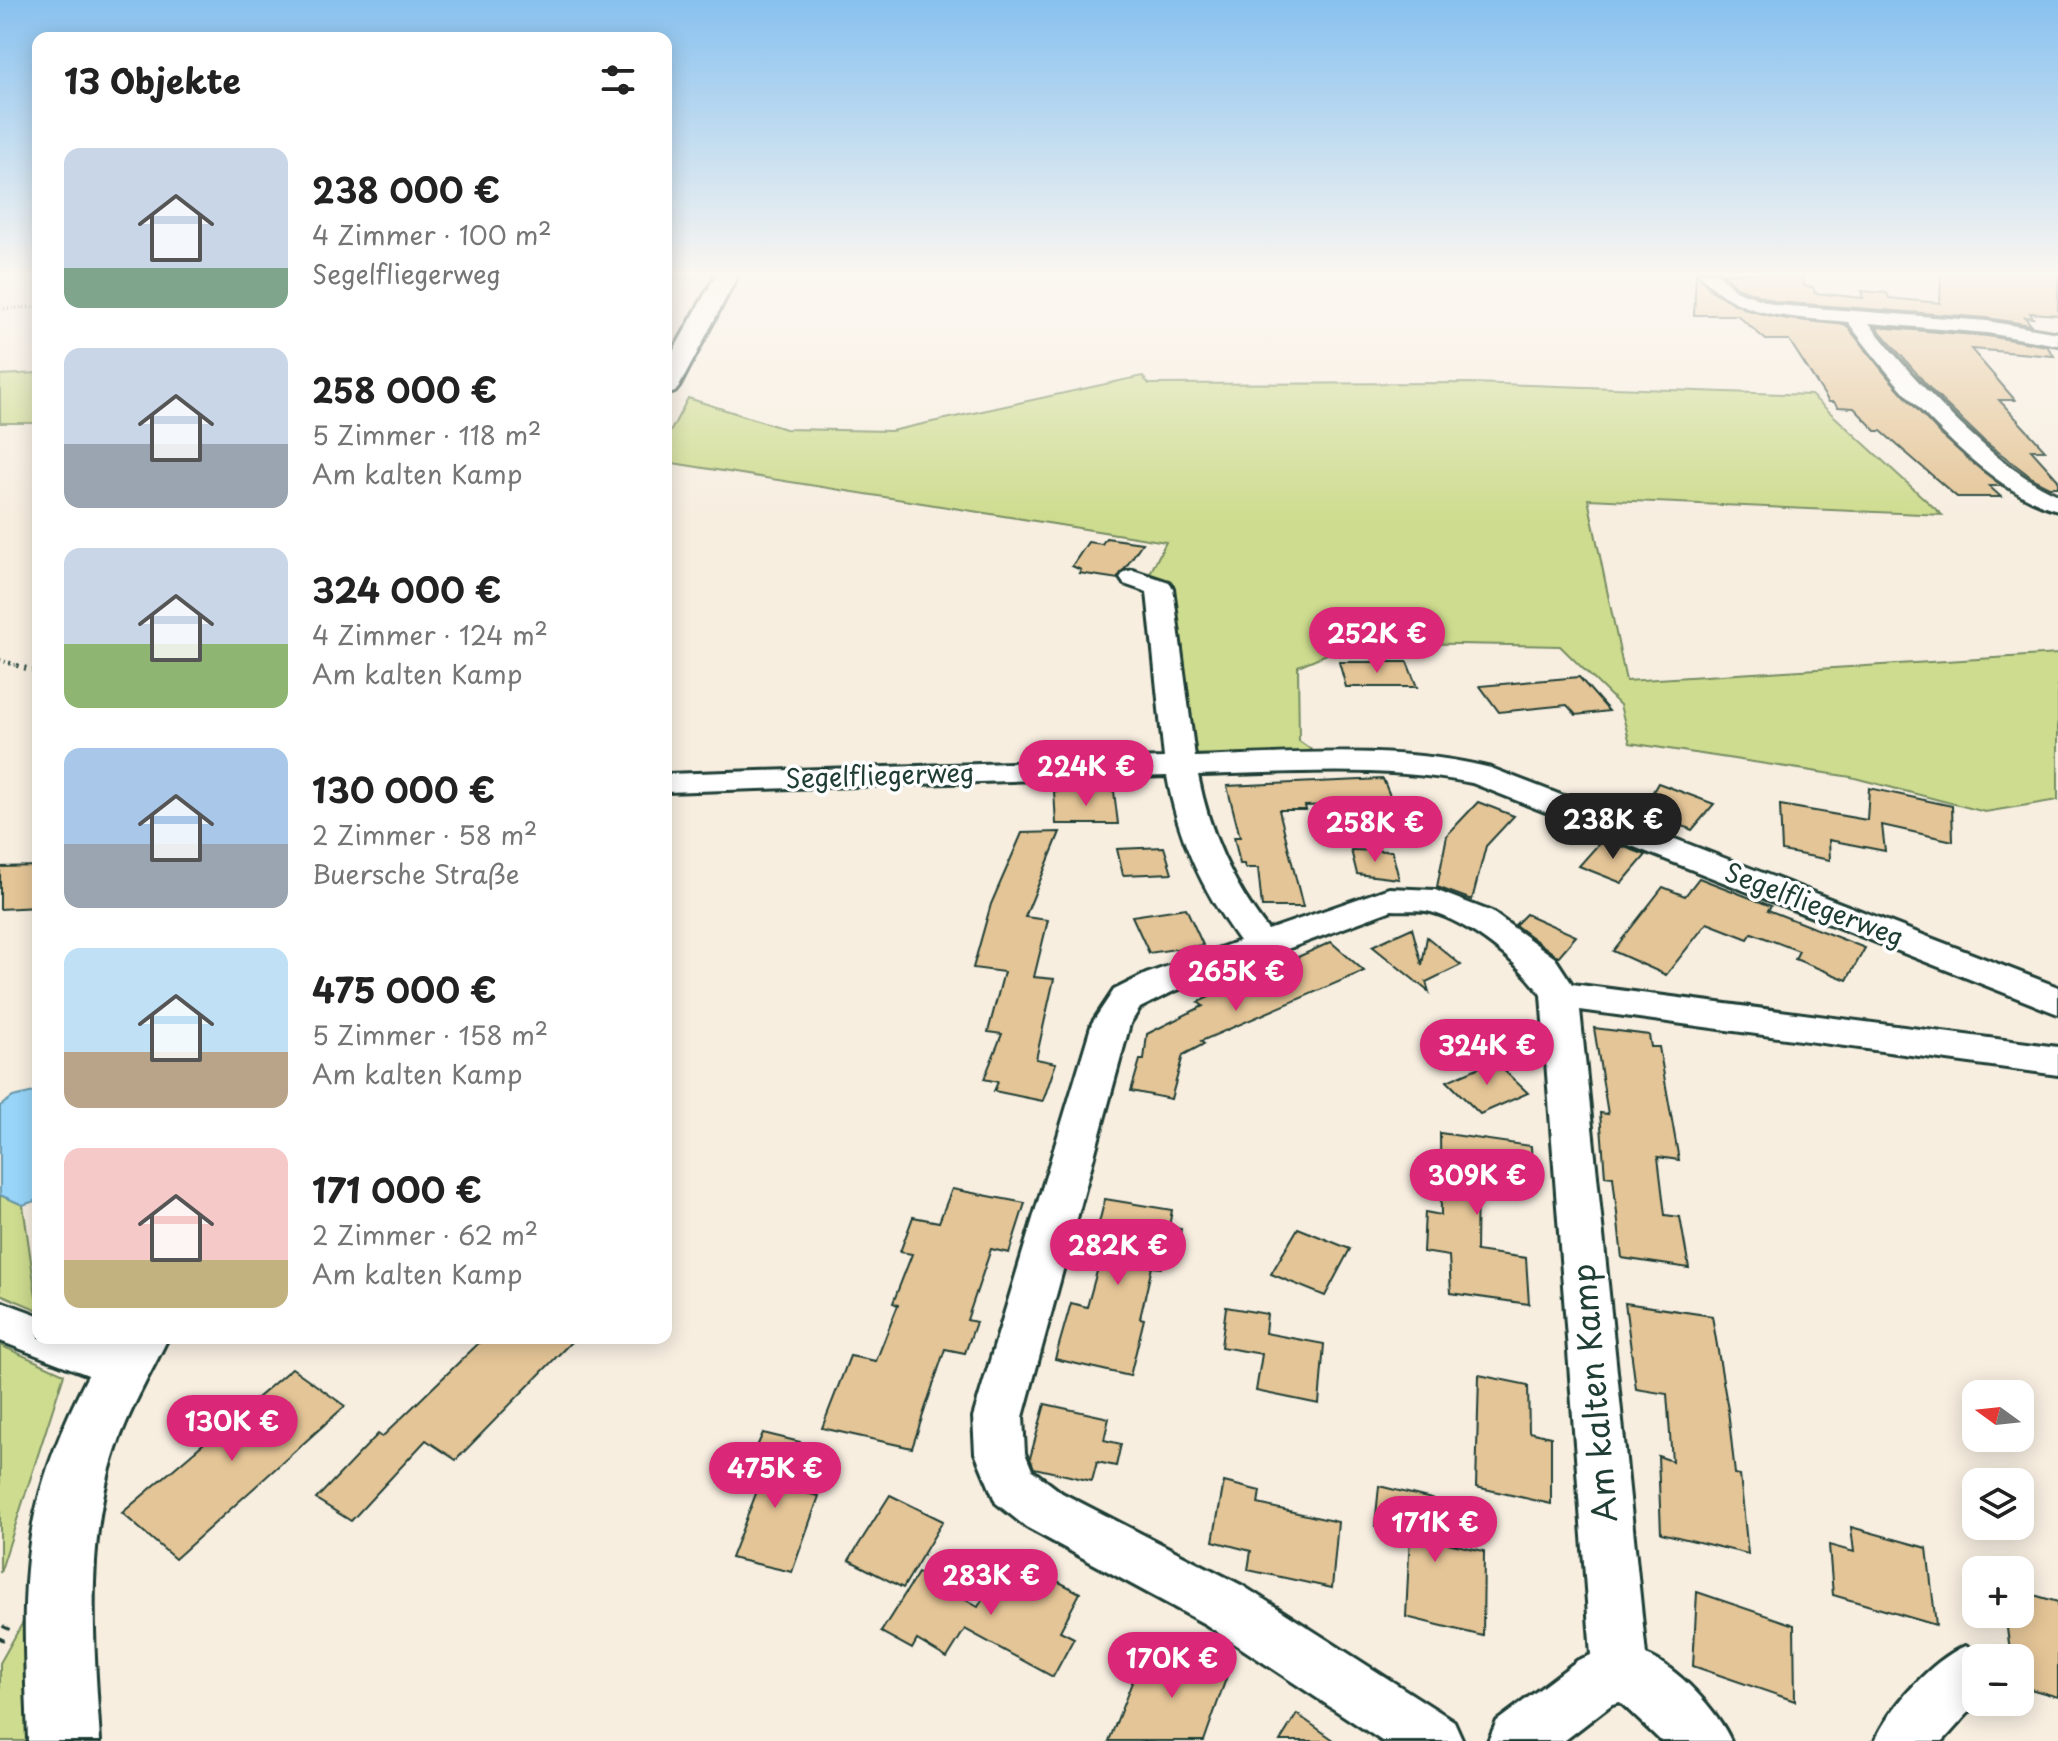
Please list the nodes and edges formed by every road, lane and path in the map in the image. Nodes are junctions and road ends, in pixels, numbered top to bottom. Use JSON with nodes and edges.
{"nodes":[{"id":1,"x":684,"y":354,"type":"edge"},
{"id":2,"x":1882,"y":354,"type":"edge"},
{"id":3,"x":672,"y":376,"type":"edge"},
{"id":4,"x":2058,"y":503,"type":"edge"},
{"id":5,"x":1133,"y":578,"type":"dead end"},
{"id":6,"x":0,"y":660,"type":"edge"},
{"id":7,"x":32,"y":670,"type":"edge"},
{"id":8,"x":1180,"y":767,"type":"junction"},
{"id":9,"x":672,"y":783,"type":"edge"},
{"id":10,"x":1261,"y":946,"type":"junction"},
{"id":11,"x":1560,"y":995,"type":"junction"},
{"id":12,"x":2058,"y":1001,"type":"edge"},
{"id":13,"x":2058,"y":1061,"type":"edge"},
{"id":14,"x":0,"y":1320,"type":"edge"},
{"id":15,"x":32,"y":1333,"type":"edge"},
{"id":16,"x":80,"y":1344,"type":"edge"},
{"id":17,"x":131,"y":1353,"type":"edge"},
{"id":18,"x":1620,"y":1674,"type":"junction"},
{"id":19,"x":1962,"y":1677,"type":"edge"},
{"id":20,"x":64,"y":1741,"type":"edge"},
{"id":21,"x":1434,"y":1741,"type":"edge"},
{"id":22,"x":1517,"y":1741,"type":"edge"},
{"id":23,"x":1702,"y":1741,"type":"edge"},
{"id":24,"x":1904,"y":1741,"type":"edge"}],
"edges":[{"from":1,"to":3,"type":"main road"},
{"from":2,"to":4,"type":"street"},
{"from":5,"to":8,"type":"street"},
{"from":6,"to":7,"type":"path"},
{"from":8,"to":9,"type":"street","name":"Segelfliegerweg"},
{"from":8,"to":10,"type":"street"},
{"from":8,"to":12,"type":"street","name":"Segelfliegerweg"},
{"from":10,"to":11,"type":"street"},
{"from":10,"to":21,"type":"street"},
{"from":11,"to":13,"type":"street"},
{"from":11,"to":18,"type":"street","name":"Am kalten Kamp"},
{"from":14,"to":15,"type":"street"},
{"from":16,"to":17,"type":"street"},
{"from":17,"to":20,"type":"main road"},
{"from":18,"to":22,"type":"street"},
{"from":18,"to":23,"type":"street"},
{"from":19,"to":24,"type":"street"}]}
